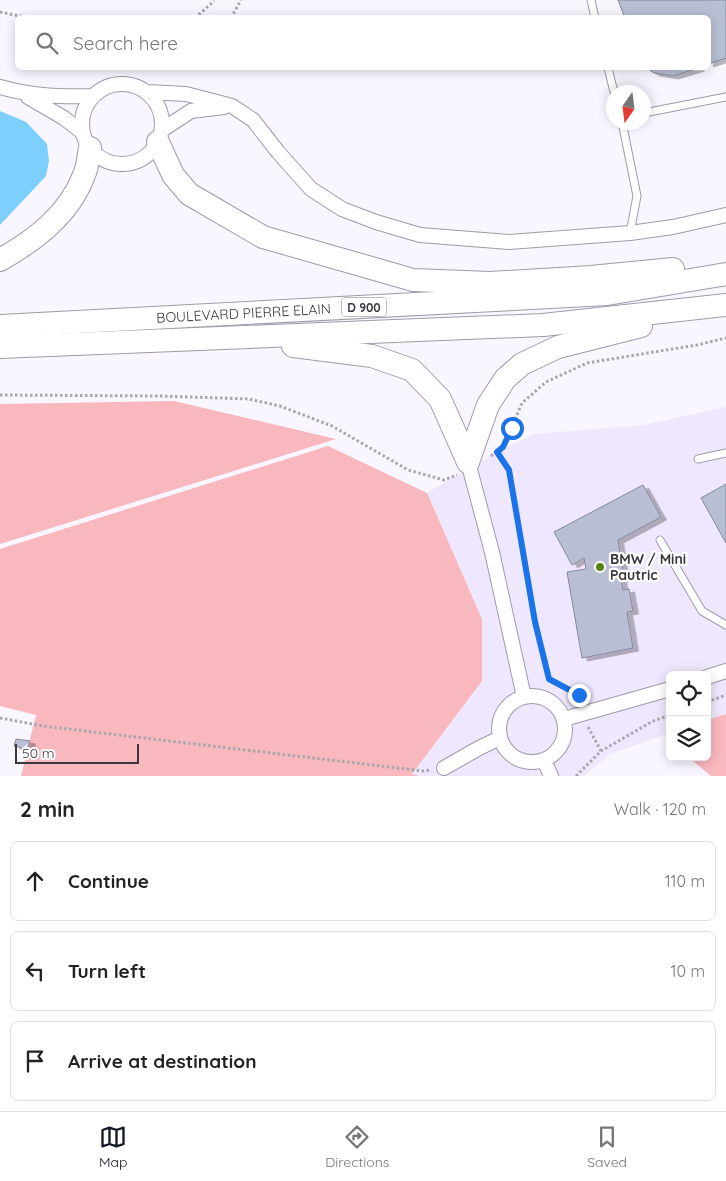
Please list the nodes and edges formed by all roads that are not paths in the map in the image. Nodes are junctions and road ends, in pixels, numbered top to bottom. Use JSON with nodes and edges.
{"nodes":[{"id":1,"x":590,"y":0,"type":"edge"},
{"id":2,"x":594,"y":15,"type":"edge"},
{"id":3,"x":608,"y":70,"type":"edge"},
{"id":4,"x":612,"y":85,"type":"edge"},
{"id":5,"x":0,"y":87,"type":"edge"},
{"id":6,"x":147,"y":92,"type":"junction"},
{"id":7,"x":23,"y":94,"type":"junction"},
{"id":8,"x":92,"y":96,"type":"junction"},
{"id":9,"x":726,"y":97,"type":"edge"},
{"id":10,"x":232,"y":106,"type":"junction"},
{"id":11,"x":651,"y":112,"type":"edge"},
{"id":12,"x":624,"y":130,"type":"edge"},
{"id":13,"x":160,"y":136,"type":"junction"},
{"id":14,"x":86,"y":140,"type":"junction"},
{"id":15,"x":726,"y":215,"type":"edge"},
{"id":16,"x":630,"y":233,"type":"junction"},
{"id":17,"x":0,"y":260,"type":"edge"},
{"id":18,"x":726,"y":263,"type":"edge"},
{"id":19,"x":726,"y":274,"type":"edge"},
{"id":20,"x":723,"y":305,"type":"edge"},
{"id":21,"x":0,"y":326,"type":"edge"},
{"id":22,"x":228,"y":338,"type":"junction"},
{"id":23,"x":0,"y":347,"type":"edge"},
{"id":24,"x":726,"y":453,"type":"edge"},
{"id":25,"x":698,"y":458,"type":"dead end"},
{"id":26,"x":464,"y":468,"type":"junction"},
{"id":27,"x":660,"y":540,"type":"dead end"},
{"id":28,"x":726,"y":625,"type":"edge"},
{"id":29,"x":726,"y":671,"type":"edge"},
{"id":30,"x":711,"y":676,"type":"edge"},
{"id":31,"x":666,"y":690,"type":"edge"},
{"id":32,"x":524,"y":697,"type":"junction"},
{"id":33,"x":564,"y":719,"type":"junction"},
{"id":34,"x":500,"y":738,"type":"junction"},
{"id":35,"x":544,"y":760,"type":"junction"},
{"id":36,"x":444,"y":768,"type":"road end"},
{"id":37,"x":551,"y":776,"type":"edge"}],
"edges":[{"from":1,"to":2,"type":"lane"},
{"from":3,"to":4,"type":"lane"},
{"from":5,"to":7,"type":"street"},
{"from":6,"to":8,"type":"street"},
{"from":6,"to":10,"type":"street"},
{"from":6,"to":13,"type":"street"},
{"from":7,"to":8,"type":"street"},
{"from":7,"to":14,"type":"street"},
{"from":8,"to":14,"type":"street"},
{"from":9,"to":11,"type":"lane"},
{"from":10,"to":13,"type":"street"},
{"from":10,"to":16,"type":"street"},
{"from":12,"to":16,"type":"lane"},
{"from":13,"to":14,"type":"street"},
{"from":13,"to":18,"type":"main road"},
{"from":14,"to":17,"type":"main road"},
{"from":15,"to":16,"type":"street"},
{"from":19,"to":21,"type":"main road","name":"BOULEVARD PIERRE ELAIN","number":"D 900"},
{"from":20,"to":22,"type":"main road","name":"BOULEVARD PIERRE ELAIN","number":"D 900"},
{"from":20,"to":26,"type":"main road"},
{"from":22,"to":23,"type":"main road","name":"BOULEVARD PIERRE ELAIN","number":"D 900"},
{"from":22,"to":26,"type":"main road"},
{"from":24,"to":25,"type":"lane"},
{"from":26,"to":32,"type":"street"},
{"from":27,"to":28,"type":"lane"},
{"from":29,"to":30,"type":"street"},
{"from":31,"to":33,"type":"street"},
{"from":32,"to":33,"type":"street"},
{"from":32,"to":34,"type":"street"},
{"from":33,"to":35,"type":"street"},
{"from":34,"to":35,"type":"street"},
{"from":34,"to":36,"type":"street"},
{"from":35,"to":37,"type":"street"}]}
